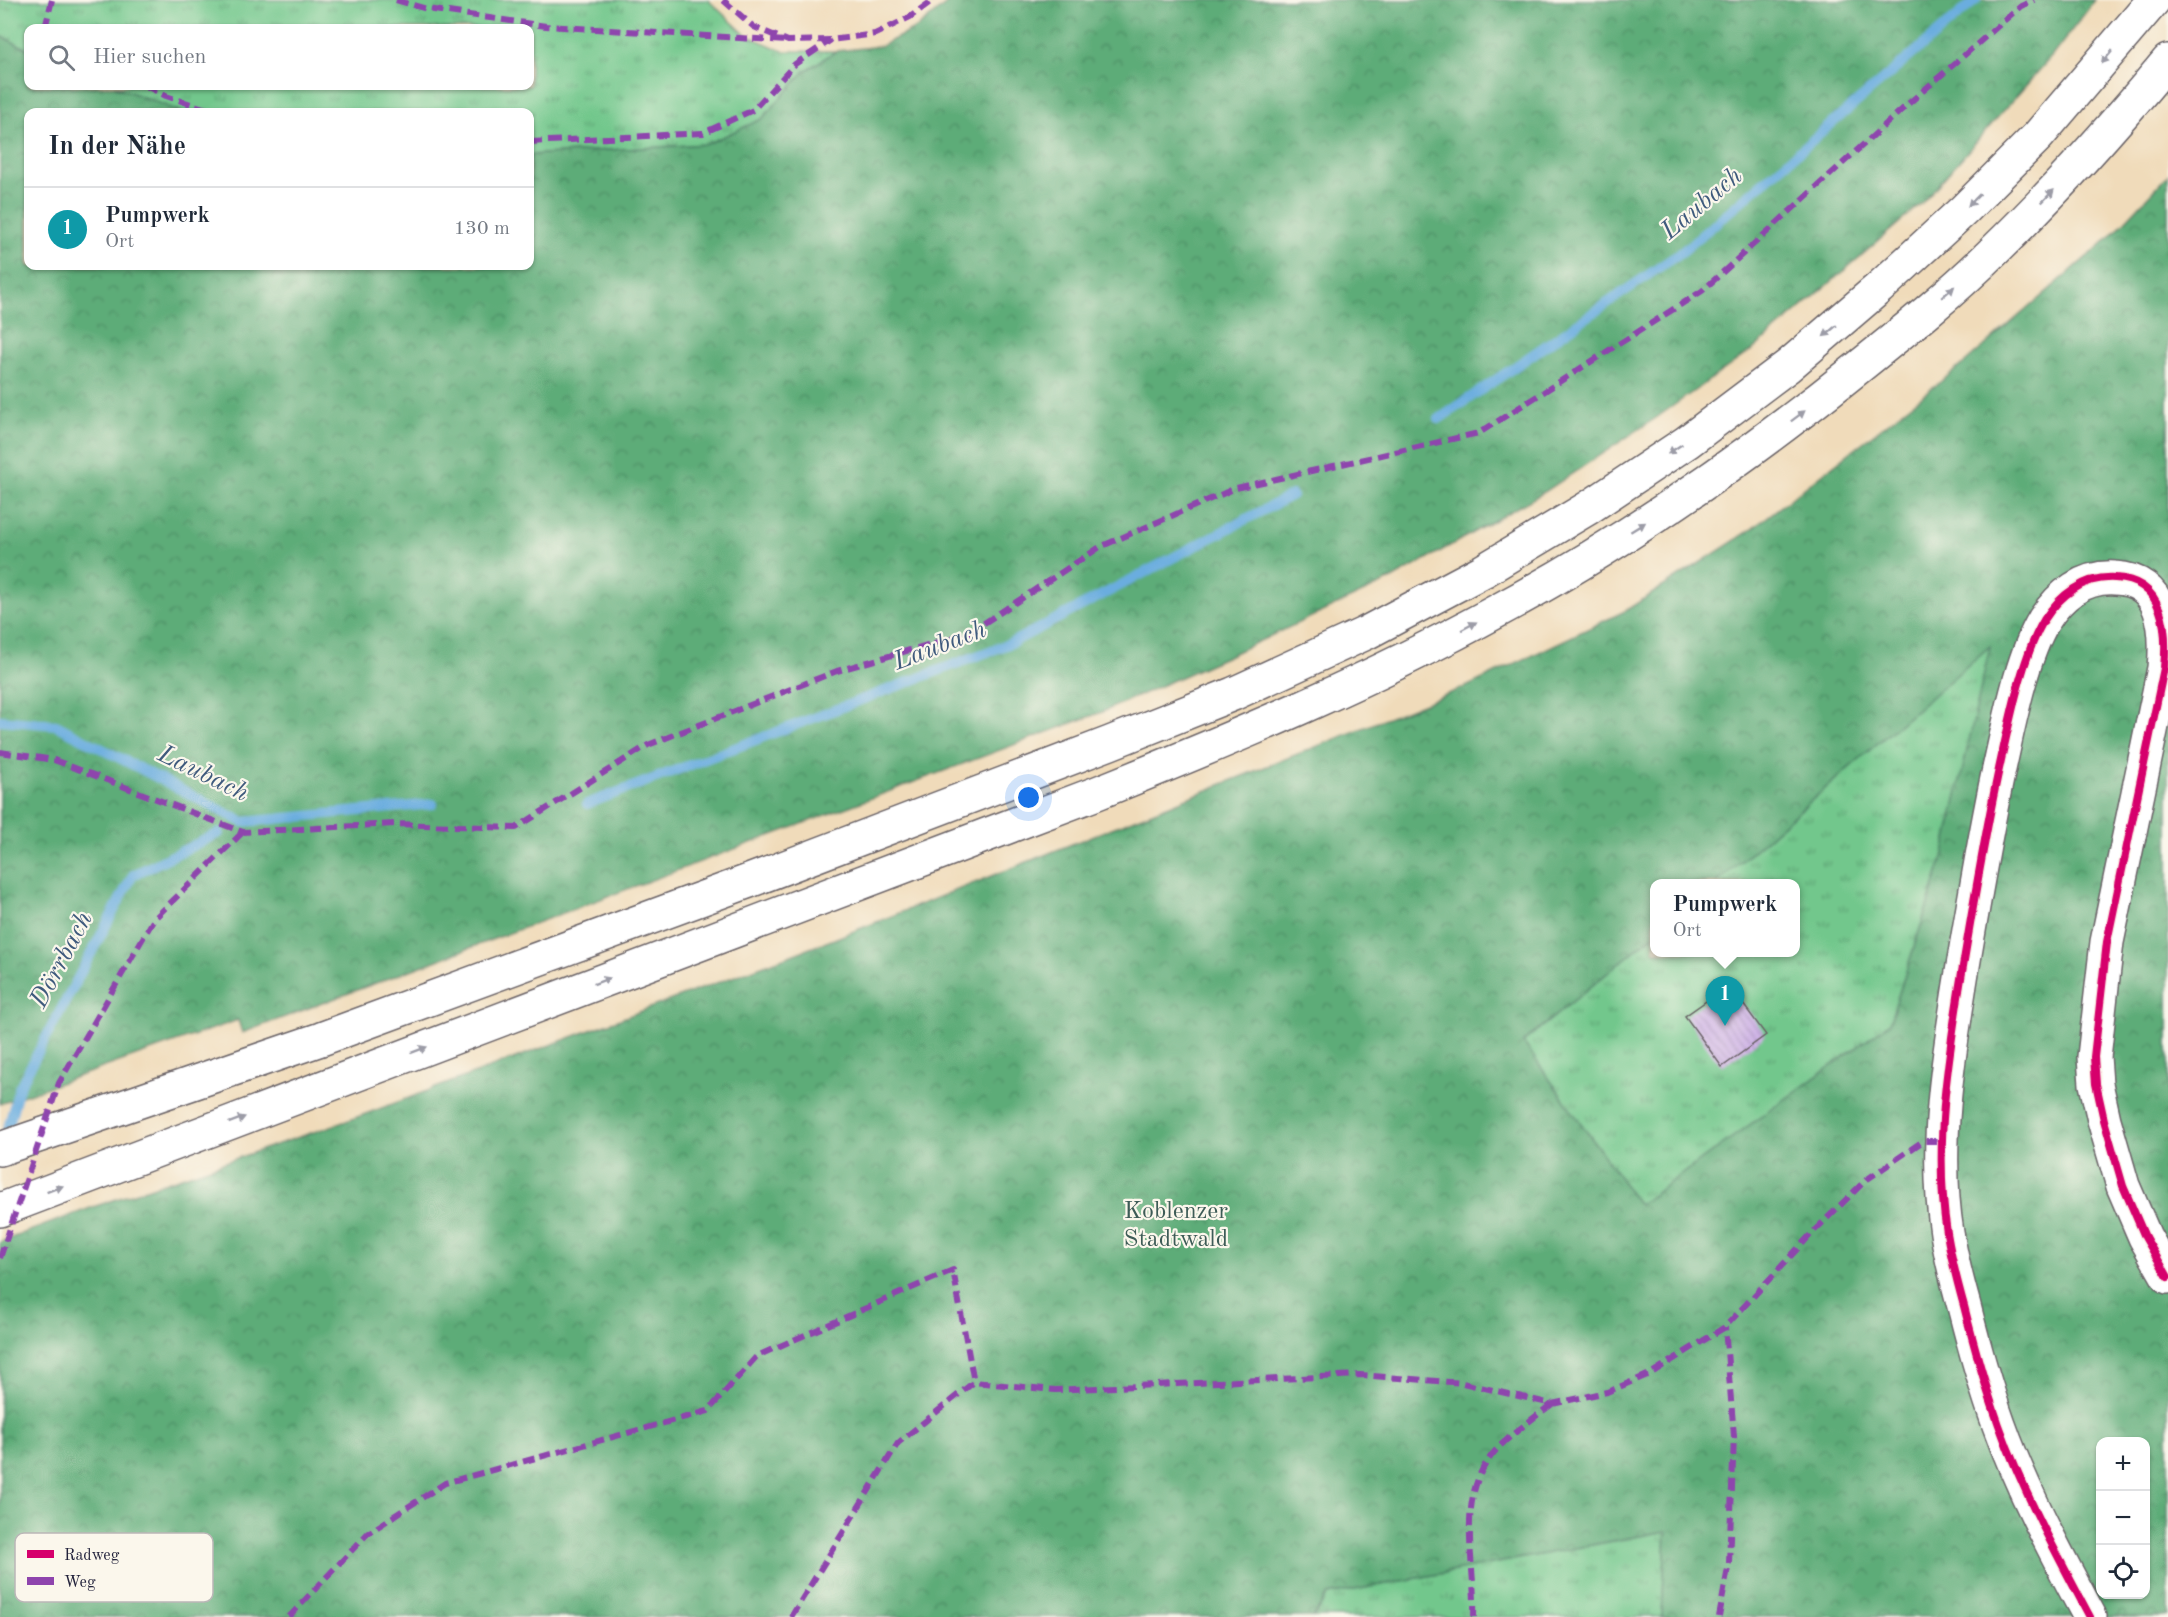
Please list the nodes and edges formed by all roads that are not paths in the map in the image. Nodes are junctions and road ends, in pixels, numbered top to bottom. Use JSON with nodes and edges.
{"nodes":[{"id":1,"x":2154,"y":0,"type":"edge"},
{"id":2,"x":2168,"y":61,"type":"edge"},
{"id":3,"x":0,"y":1149,"type":"edge"},
{"id":4,"x":0,"y":1210,"type":"edge"},
{"id":5,"x":2168,"y":1277,"type":"edge"},
{"id":6,"x":2090,"y":1617,"type":"edge"}],
"edges":[{"from":1,"to":3,"type":"main road","one_way":true},
{"from":4,"to":2,"type":"main road","one_way":true},
{"from":5,"to":6,"type":"main road"}]}
